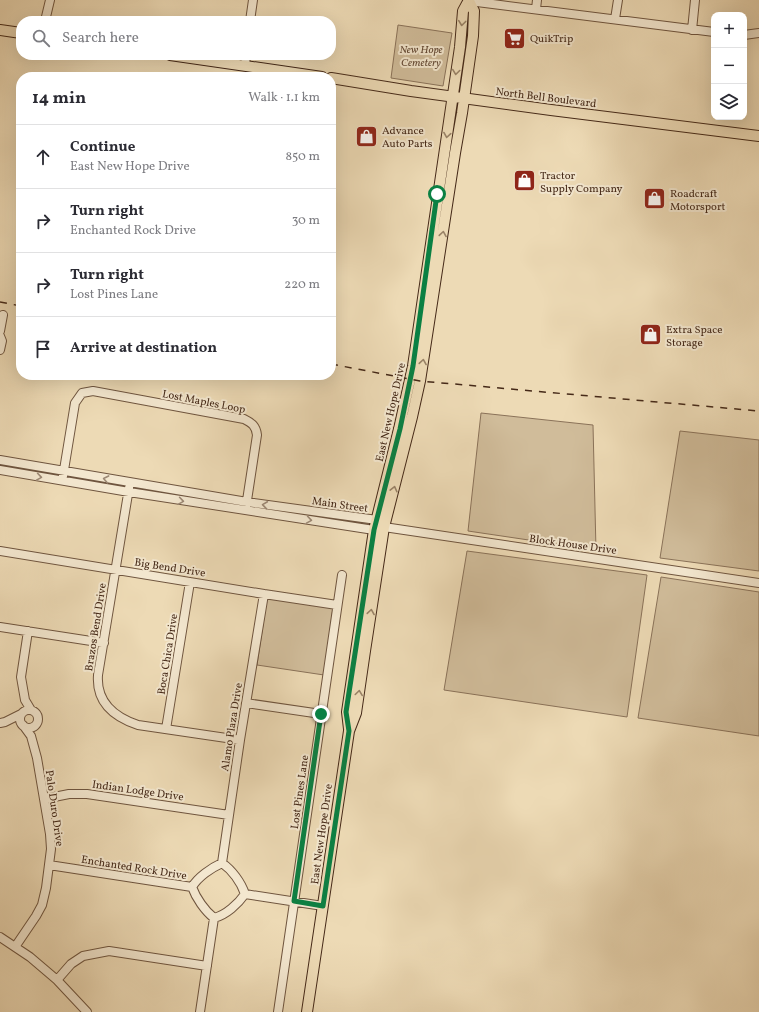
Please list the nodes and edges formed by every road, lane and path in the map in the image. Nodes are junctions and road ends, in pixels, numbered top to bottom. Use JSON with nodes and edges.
{"nodes":[{"id":1,"x":50,"y":0,"type":"edge"},
{"id":2,"x":253,"y":0,"type":"edge"},
{"id":3,"x":469,"y":0,"type":"edge"},
{"id":4,"x":537,"y":0,"type":"edge"},
{"id":5,"x":618,"y":0,"type":"edge"},
{"id":6,"x":695,"y":0,"type":"edge"},
{"id":7,"x":536,"y":9,"type":"junction"},
{"id":8,"x":46,"y":16,"type":"edge"},
{"id":9,"x":251,"y":16,"type":"edge"},
{"id":10,"x":615,"y":19,"type":"junction"},
{"id":11,"x":0,"y":30,"type":"edge"},
{"id":12,"x":692,"y":30,"type":"junction"},
{"id":13,"x":16,"y":32,"type":"edge"},
{"id":14,"x":711,"y":32,"type":"edge"},
{"id":15,"x":759,"y":33,"type":"edge"},
{"id":16,"x":747,"y":35,"type":"edge"},
{"id":17,"x":204,"y":60,"type":"edge"},
{"id":18,"x":246,"y":60,"type":"edge"},
{"id":19,"x":245,"y":66,"type":"junction"},
{"id":20,"x":287,"y":72,"type":"edge"},
{"id":21,"x":336,"y":79,"type":"edge"},
{"id":22,"x":453,"y":97,"type":"junction"},
{"id":23,"x":464,"y":98,"type":"junction"},
{"id":24,"x":759,"y":136,"type":"edge"},
{"id":25,"x":3,"y":315,"type":"dead end"},
{"id":26,"x":0,"y":331,"type":"edge"},
{"id":27,"x":0,"y":336,"type":"edge"},
{"id":28,"x":0,"y":350,"type":"edge"},
{"id":29,"x":0,"y":460,"type":"edge"},
{"id":30,"x":0,"y":470,"type":"edge"},
{"id":31,"x":64,"y":470,"type":"junction"},
{"id":32,"x":62,"y":480,"type":"junction"},
{"id":33,"x":130,"y":483,"type":"junction"},
{"id":34,"x":129,"y":492,"type":"junction"},
{"id":35,"x":247,"y":502,"type":"junction"},
{"id":36,"x":245,"y":511,"type":"junction"},
{"id":37,"x":380,"y":523,"type":"junction"},
{"id":38,"x":374,"y":530,"type":"junction"},
{"id":39,"x":0,"y":551,"type":"edge"},
{"id":40,"x":116,"y":570,"type":"junction"},
{"id":41,"x":342,"y":575,"type":"dead end"},
{"id":42,"x":190,"y":582,"type":"junction"},
{"id":43,"x":759,"y":583,"type":"edge"},
{"id":44,"x":264,"y":594,"type":"junction"},
{"id":45,"x":338,"y":605,"type":"junction"},
{"id":46,"x":0,"y":627,"type":"edge"},
{"id":47,"x":28,"y":631,"type":"junction"},
{"id":48,"x":104,"y":643,"type":"junction"},
{"id":49,"x":25,"y":700,"type":"junction"},
{"id":50,"x":246,"y":703,"type":"junction"},
{"id":51,"x":31,"y":710,"type":"junction"},
{"id":52,"x":22,"y":714,"type":"junction"},
{"id":53,"x":321,"y":714,"type":"junction"},
{"id":54,"x":3,"y":723,"type":"edge"},
{"id":55,"x":22,"y":724,"type":"junction"},
{"id":56,"x":36,"y":724,"type":"junction"},
{"id":57,"x":166,"y":729,"type":"junction"},
{"id":58,"x":349,"y":731,"type":"junction"},
{"id":59,"x":31,"y":736,"type":"junction"},
{"id":60,"x":240,"y":740,"type":"junction"},
{"id":61,"x":44,"y":799,"type":"junction"},
{"id":62,"x":229,"y":815,"type":"junction"},
{"id":63,"x":222,"y":863,"type":"junction"},
{"id":64,"x":49,"y":865,"type":"junction"},
{"id":65,"x":192,"y":887,"type":"junction"},
{"id":66,"x":245,"y":894,"type":"junction"},
{"id":67,"x":294,"y":901,"type":"junction"},
{"id":68,"x":323,"y":906,"type":"junction"},
{"id":69,"x":214,"y":918,"type":"junction"},
{"id":70,"x":0,"y":937,"type":"edge"},
{"id":71,"x":15,"y":947,"type":"junction"},
{"id":72,"x":207,"y":966,"type":"junction"},
{"id":73,"x":57,"y":980,"type":"junction"},
{"id":74,"x":88,"y":1012,"type":"edge"},
{"id":75,"x":200,"y":1012,"type":"edge"},
{"id":76,"x":278,"y":1012,"type":"edge"},
{"id":77,"x":308,"y":1012,"type":"edge"}],
"edges":[{"from":1,"to":8,"type":"street"},
{"from":2,"to":9,"type":"street"},
{"from":3,"to":7,"type":"street"},
{"from":3,"to":22,"type":"main road","name":"East New Hope Drive","one_way":true},
{"from":3,"to":23,"type":"main road","name":"East New Hope Drive"},
{"from":4,"to":7,"type":"street"},
{"from":5,"to":10,"type":"street"},
{"from":6,"to":12,"type":"street"},
{"from":7,"to":10,"type":"street"},
{"from":10,"to":12,"type":"street"},
{"from":11,"to":13,"type":"main road"},
{"from":12,"to":14,"type":"street"},
{"from":15,"to":16,"type":"street"},
{"from":17,"to":19,"type":"main road"},
{"from":18,"to":19,"type":"street"},
{"from":19,"to":20,"type":"main road"},
{"from":21,"to":22,"type":"main road","name":"North Bell Boulevard"},
{"from":22,"to":23,"type":"main road","name":"North Bell Boulevard"},
{"from":22,"to":37,"type":"main road","name":"East New Hope Drive","one_way":true},
{"from":23,"to":24,"type":"main road","name":"North Bell Boulevard"},
{"from":37,"to":23,"type":"main road","name":"East New Hope Drive","one_way":true},
{"from":25,"to":26,"type":"street"},
{"from":27,"to":28,"type":"street"},
{"from":29,"to":31,"type":"street","name":"Main Street"},
{"from":30,"to":32,"type":"street","name":"Main Street","one_way":true},
{"from":31,"to":32,"type":"street","name":"Lost Maples Loop"},
{"from":33,"to":31,"type":"street","name":"Main Street","one_way":true},
{"from":31,"to":35,"type":"street","name":"Lost Maples Loop"},
{"from":32,"to":34,"type":"street","name":"Main Street"},
{"from":33,"to":34,"type":"street","name":"Brazos Bend Drive"},
{"from":33,"to":35,"type":"street","name":"Main Street"},
{"from":34,"to":36,"type":"street","name":"Main Street","one_way":true},
{"from":34,"to":40,"type":"street","name":"Brazos Bend Drive"},
{"from":35,"to":36,"type":"street","name":"Lost Maples Loop"},
{"from":37,"to":35,"type":"street","name":"Main Street","one_way":true},
{"from":36,"to":38,"type":"street","name":"Main Street","one_way":true},
{"from":37,"to":38,"type":"main road","name":"East New Hope Drive"},
{"from":37,"to":43,"type":"street","name":"Block House Drive"},
{"from":58,"to":37,"type":"main road","name":"East New Hope Drive","one_way":true},
{"from":38,"to":58,"type":"main road","name":"East New Hope Drive"},
{"from":39,"to":40,"type":"street","name":"Big Bend Drive"},
{"from":40,"to":42,"type":"street","name":"Big Bend Drive"},
{"from":40,"to":48,"type":"street","name":"Brazos Bend Drive"},
{"from":41,"to":45,"type":"street","name":"Lost Pines Lane"},
{"from":42,"to":44,"type":"street","name":"Big Bend Drive"},
{"from":42,"to":57,"type":"street","name":"Boca Chica Drive"},
{"from":44,"to":45,"type":"street","name":"Big Bend Drive"},
{"from":44,"to":50,"type":"street","name":"Alamo Plaza Drive"},
{"from":45,"to":53,"type":"street","name":"Lost Pines Lane"},
{"from":46,"to":47,"type":"street"},
{"from":47,"to":48,"type":"street"},
{"from":47,"to":49,"type":"street"},
{"from":48,"to":57,"type":"street","name":"Brazos Bend Drive"},
{"from":49,"to":51,"type":"street"},
{"from":49,"to":52,"type":"street"},
{"from":50,"to":53,"type":"street"},
{"from":50,"to":60,"type":"street","name":"Alamo Plaza Drive"},
{"from":51,"to":52,"type":"street"},
{"from":51,"to":56,"type":"street"},
{"from":52,"to":54,"type":"street"},
{"from":52,"to":55,"type":"street"},
{"from":53,"to":67,"type":"street","name":"Lost Pines Lane"},
{"from":54,"to":55,"type":"street"},
{"from":55,"to":56,"type":"street"},
{"from":55,"to":59,"type":"street","name":"Palo Duro Drive"},
{"from":56,"to":59,"type":"street"},
{"from":57,"to":60,"type":"street","name":"Brazos Bend Drive"},
{"from":58,"to":68,"type":"main road","name":"East New Hope Drive"},
{"from":59,"to":61,"type":"street","name":"Palo Duro Drive"},
{"from":60,"to":62,"type":"street","name":"Alamo Plaza Drive"},
{"from":61,"to":62,"type":"street","name":"Indian Lodge Drive"},
{"from":61,"to":64,"type":"street","name":"Palo Duro Drive"},
{"from":62,"to":63,"type":"street","name":"Alamo Plaza Drive"},
{"from":63,"to":65,"type":"street"},
{"from":63,"to":66,"type":"street"},
{"from":64,"to":65,"type":"street","name":"Enchanted Rock Drive"},
{"from":64,"to":71,"type":"street","name":"Palo Duro Drive"},
{"from":65,"to":69,"type":"street"},
{"from":66,"to":67,"type":"street"},
{"from":66,"to":69,"type":"street"},
{"from":67,"to":68,"type":"street"},
{"from":67,"to":76,"type":"street","name":"Lost Pines Lane"},
{"from":68,"to":77,"type":"main road","name":"East New Hope Drive"},
{"from":69,"to":72,"type":"street"},
{"from":70,"to":71,"type":"street"},
{"from":71,"to":73,"type":"street"},
{"from":72,"to":73,"type":"street"},
{"from":72,"to":75,"type":"street"},
{"from":73,"to":74,"type":"street"}]}
